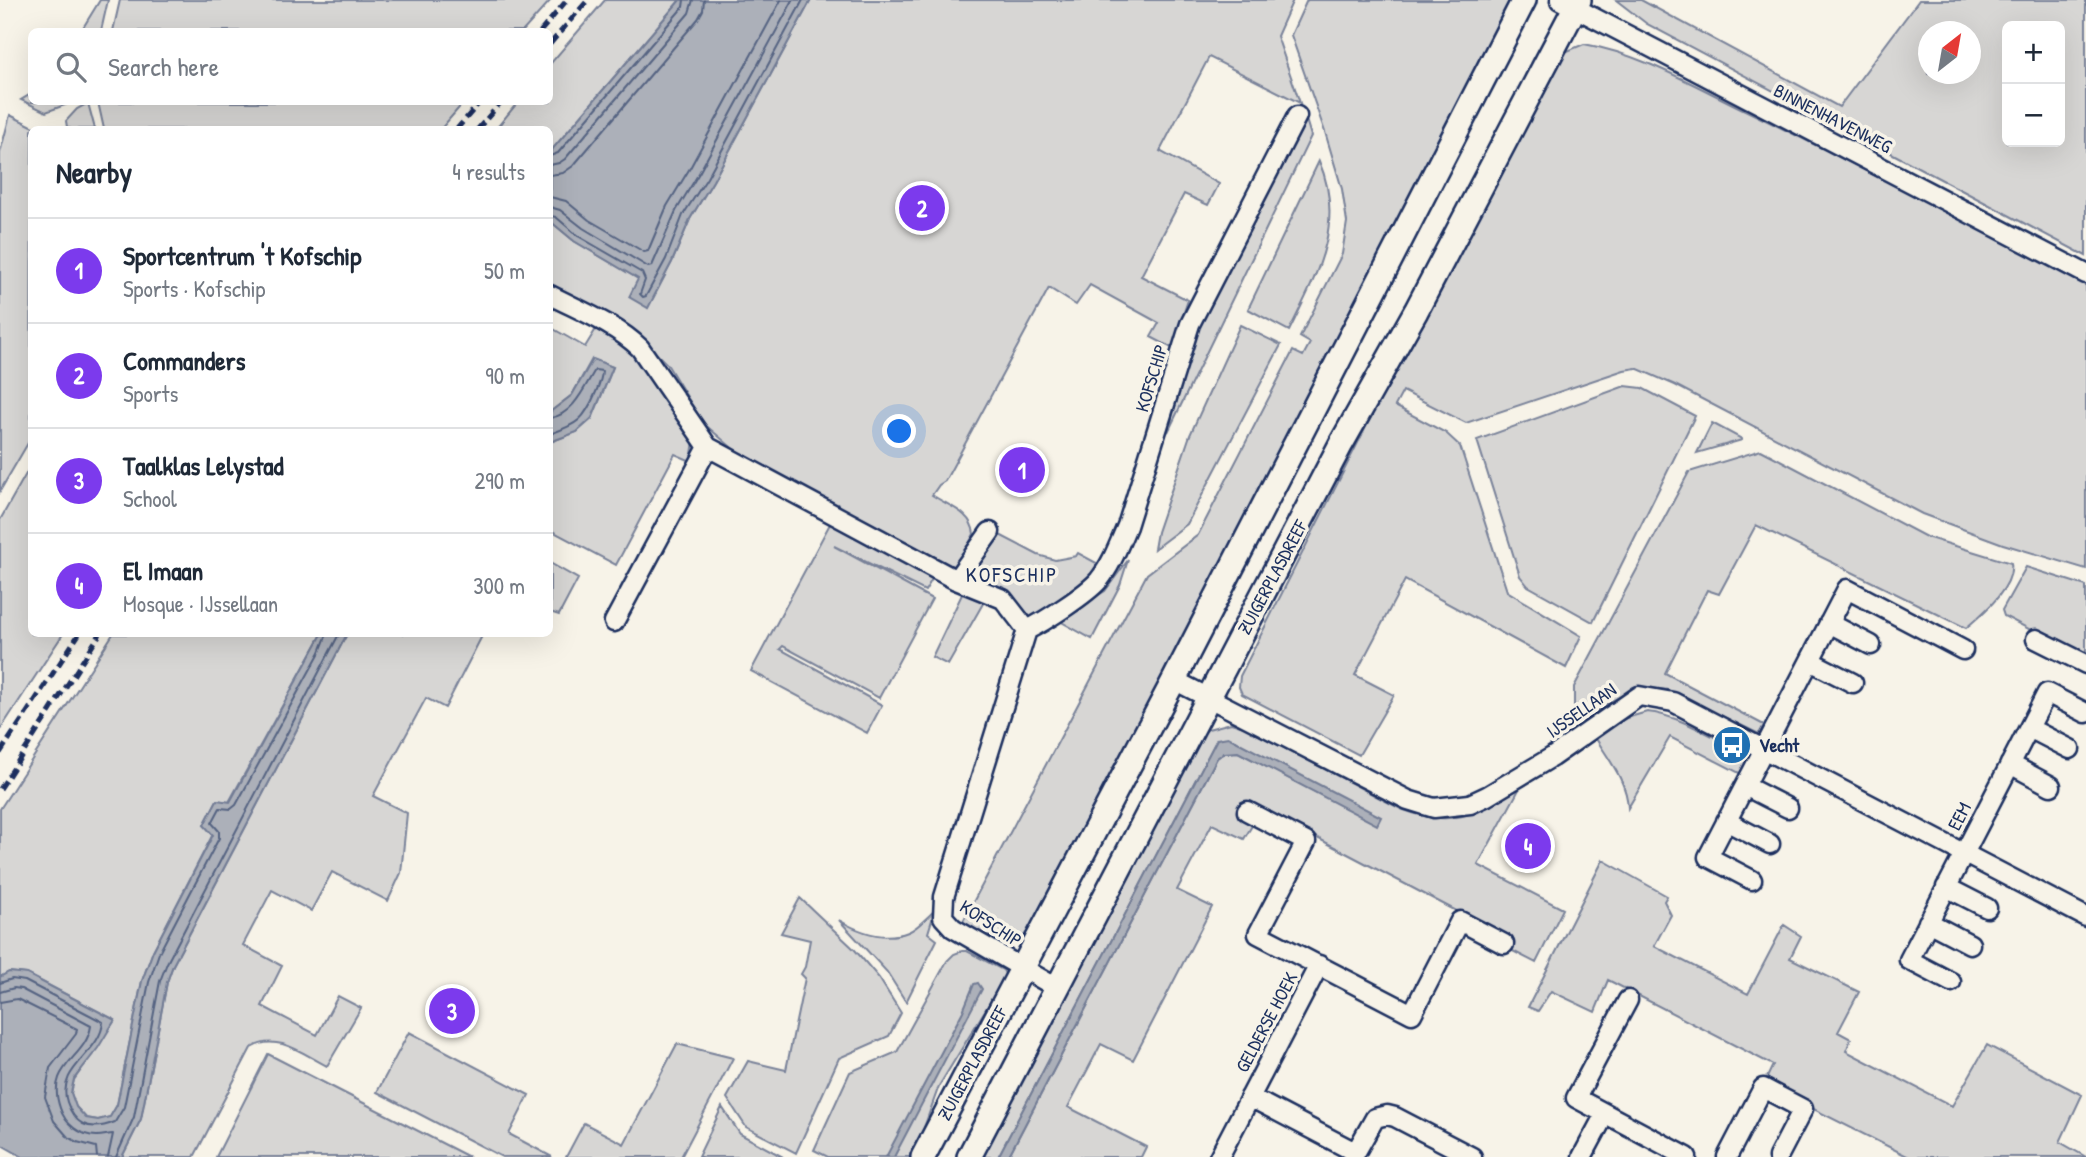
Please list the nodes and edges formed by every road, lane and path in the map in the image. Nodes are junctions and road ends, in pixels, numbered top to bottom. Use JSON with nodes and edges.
{"nodes":[{"id":1,"x":1524,"y":0,"type":"edge"},
{"id":2,"x":1571,"y":3,"type":"edge"},
{"id":3,"x":1297,"y":116,"type":"dead end"},
{"id":4,"x":2086,"y":274,"type":"edge"},
{"id":5,"x":553,"y":296,"type":"edge"},
{"id":6,"x":708,"y":446,"type":"junction"},
{"id":7,"x":990,"y":532,"type":"dead end"},
{"id":8,"x":956,"y":580,"type":"junction"},
{"id":9,"x":614,"y":622,"type":"dead end"},
{"id":10,"x":1829,"y":623,"type":"junction"},
{"id":11,"x":1027,"y":630,"type":"junction"},
{"id":12,"x":2036,"y":639,"type":"dead end"},
{"id":13,"x":1871,"y":645,"type":"dead end"},
{"id":14,"x":1964,"y":650,"type":"dead end"},
{"id":15,"x":1810,"y":661,"type":"junction"},
{"id":16,"x":2086,"y":664,"type":"edge"},
{"id":17,"x":1174,"y":680,"type":"junction"},
{"id":18,"x":1853,"y":683,"type":"dead end"},
{"id":19,"x":1209,"y":698,"type":"junction"},
{"id":20,"x":2086,"y":713,"type":"edge"},
{"id":21,"x":2029,"y":728,"type":"junction"},
{"id":22,"x":1764,"y":749,"type":"junction"},
{"id":23,"x":2070,"y":749,"type":"dead end"},
{"id":24,"x":2010,"y":764,"type":"junction"},
{"id":25,"x":1745,"y":786,"type":"junction"},
{"id":26,"x":2051,"y":786,"type":"dead end"},
{"id":27,"x":1788,"y":808,"type":"dead end"},
{"id":28,"x":1247,"y":811,"type":"dead end"},
{"id":29,"x":1726,"y":821,"type":"junction"},
{"id":30,"x":1770,"y":844,"type":"dead end"},
{"id":31,"x":1964,"y":853,"type":"junction"},
{"id":32,"x":1752,"y":880,"type":"dead end"},
{"id":33,"x":1946,"y":887,"type":"junction"},
{"id":34,"x":1987,"y":908,"type":"dead end"},
{"id":35,"x":2086,"y":917,"type":"edge"},
{"id":36,"x":1928,"y":922,"type":"junction"},
{"id":37,"x":1504,"y":944,"type":"dead end"},
{"id":38,"x":1970,"y":944,"type":"dead end"},
{"id":39,"x":1319,"y":965,"type":"junction"},
{"id":40,"x":1022,"y":968,"type":"junction"},
{"id":41,"x":1951,"y":982,"type":"dead end"},
{"id":42,"x":1057,"y":988,"type":"junction"},
{"id":43,"x":1628,"y":1000,"type":"dead end"},
{"id":44,"x":1250,"y":1097,"type":"junction"},
{"id":45,"x":1605,"y":1114,"type":"junction"},
{"id":46,"x":1354,"y":1155,"type":"edge"},
{"id":47,"x":923,"y":1157,"type":"edge"},
{"id":48,"x":969,"y":1157,"type":"edge"},
{"id":49,"x":1219,"y":1157,"type":"edge"},
{"id":50,"x":1472,"y":1157,"type":"edge"},
{"id":51,"x":1582,"y":1157,"type":"edge"},
{"id":52,"x":1687,"y":1157,"type":"edge"},
{"id":53,"x":1727,"y":1157,"type":"edge"},
{"id":54,"x":1778,"y":1157,"type":"edge"}],
"edges":[{"from":1,"to":17,"type":"main road","name":"ZUIGERPLASDREEF"},
{"from":2,"to":4,"type":"street","name":"BINNENHAVENWEG"},
{"from":2,"to":19,"type":"main road","name":"ZUIGERPLASDREEF"},
{"from":3,"to":11,"type":"street","name":"KOFSCHIP"},
{"from":5,"to":6,"type":"street"},
{"from":6,"to":8,"type":"street"},
{"from":6,"to":9,"type":"street"},
{"from":7,"to":8,"type":"street"},
{"from":8,"to":11,"type":"street"},
{"from":10,"to":13,"type":"street"},
{"from":10,"to":14,"type":"street"},
{"from":10,"to":15,"type":"street"},
{"from":11,"to":40,"type":"street","name":"KOFSCHIP"},
{"from":12,"to":16,"type":"street"},
{"from":15,"to":18,"type":"street"},
{"from":15,"to":22,"type":"street"},
{"from":17,"to":19,"type":"street","name":"IJSSELLAAN"},
{"from":17,"to":40,"type":"main road","name":"ZUIGERPLASDREEF"},
{"from":19,"to":22,"type":"street","name":"IJSSELLAAN"},
{"from":19,"to":42,"type":"main road","name":"ZUIGERPLASDREEF"},
{"from":20,"to":21,"type":"street","name":"EEM"},
{"from":21,"to":23,"type":"street"},
{"from":21,"to":24,"type":"street","name":"EEM"},
{"from":22,"to":25,"type":"street"},
{"from":22,"to":31,"type":"street","name":"IJSSELLAAN"},
{"from":24,"to":26,"type":"street"},
{"from":24,"to":31,"type":"street","name":"EEM"},
{"from":25,"to":27,"type":"street"},
{"from":25,"to":29,"type":"street"},
{"from":28,"to":39,"type":"street","name":"GELDERSE HOEK"},
{"from":29,"to":30,"type":"street"},
{"from":29,"to":32,"type":"street"},
{"from":31,"to":33,"type":"street","name":"EEM"},
{"from":31,"to":35,"type":"street","name":"IJSSELLAAN"},
{"from":33,"to":34,"type":"street"},
{"from":33,"to":36,"type":"street","name":"EEM"},
{"from":36,"to":38,"type":"street"},
{"from":36,"to":41,"type":"street","name":"EEM"},
{"from":37,"to":39,"type":"street","name":"GELDERSE HOEK"},
{"from":39,"to":44,"type":"street","name":"GELDERSE HOEK"},
{"from":40,"to":42,"type":"street","name":"KOFSCHIP"},
{"from":40,"to":47,"type":"main road","name":"ZUIGERPLASDREEF"},
{"from":42,"to":48,"type":"main road","name":"ZUIGERPLASDREEF"},
{"from":43,"to":45,"type":"street"},
{"from":44,"to":46,"type":"street","name":"GELDERSE HOEK"},
{"from":44,"to":49,"type":"street","name":"GELDERSE HOEK"},
{"from":45,"to":51,"type":"street"},
{"from":45,"to":52,"type":"street"},
{"from":46,"to":50,"type":"street"},
{"from":53,"to":54,"type":"street"}]}
